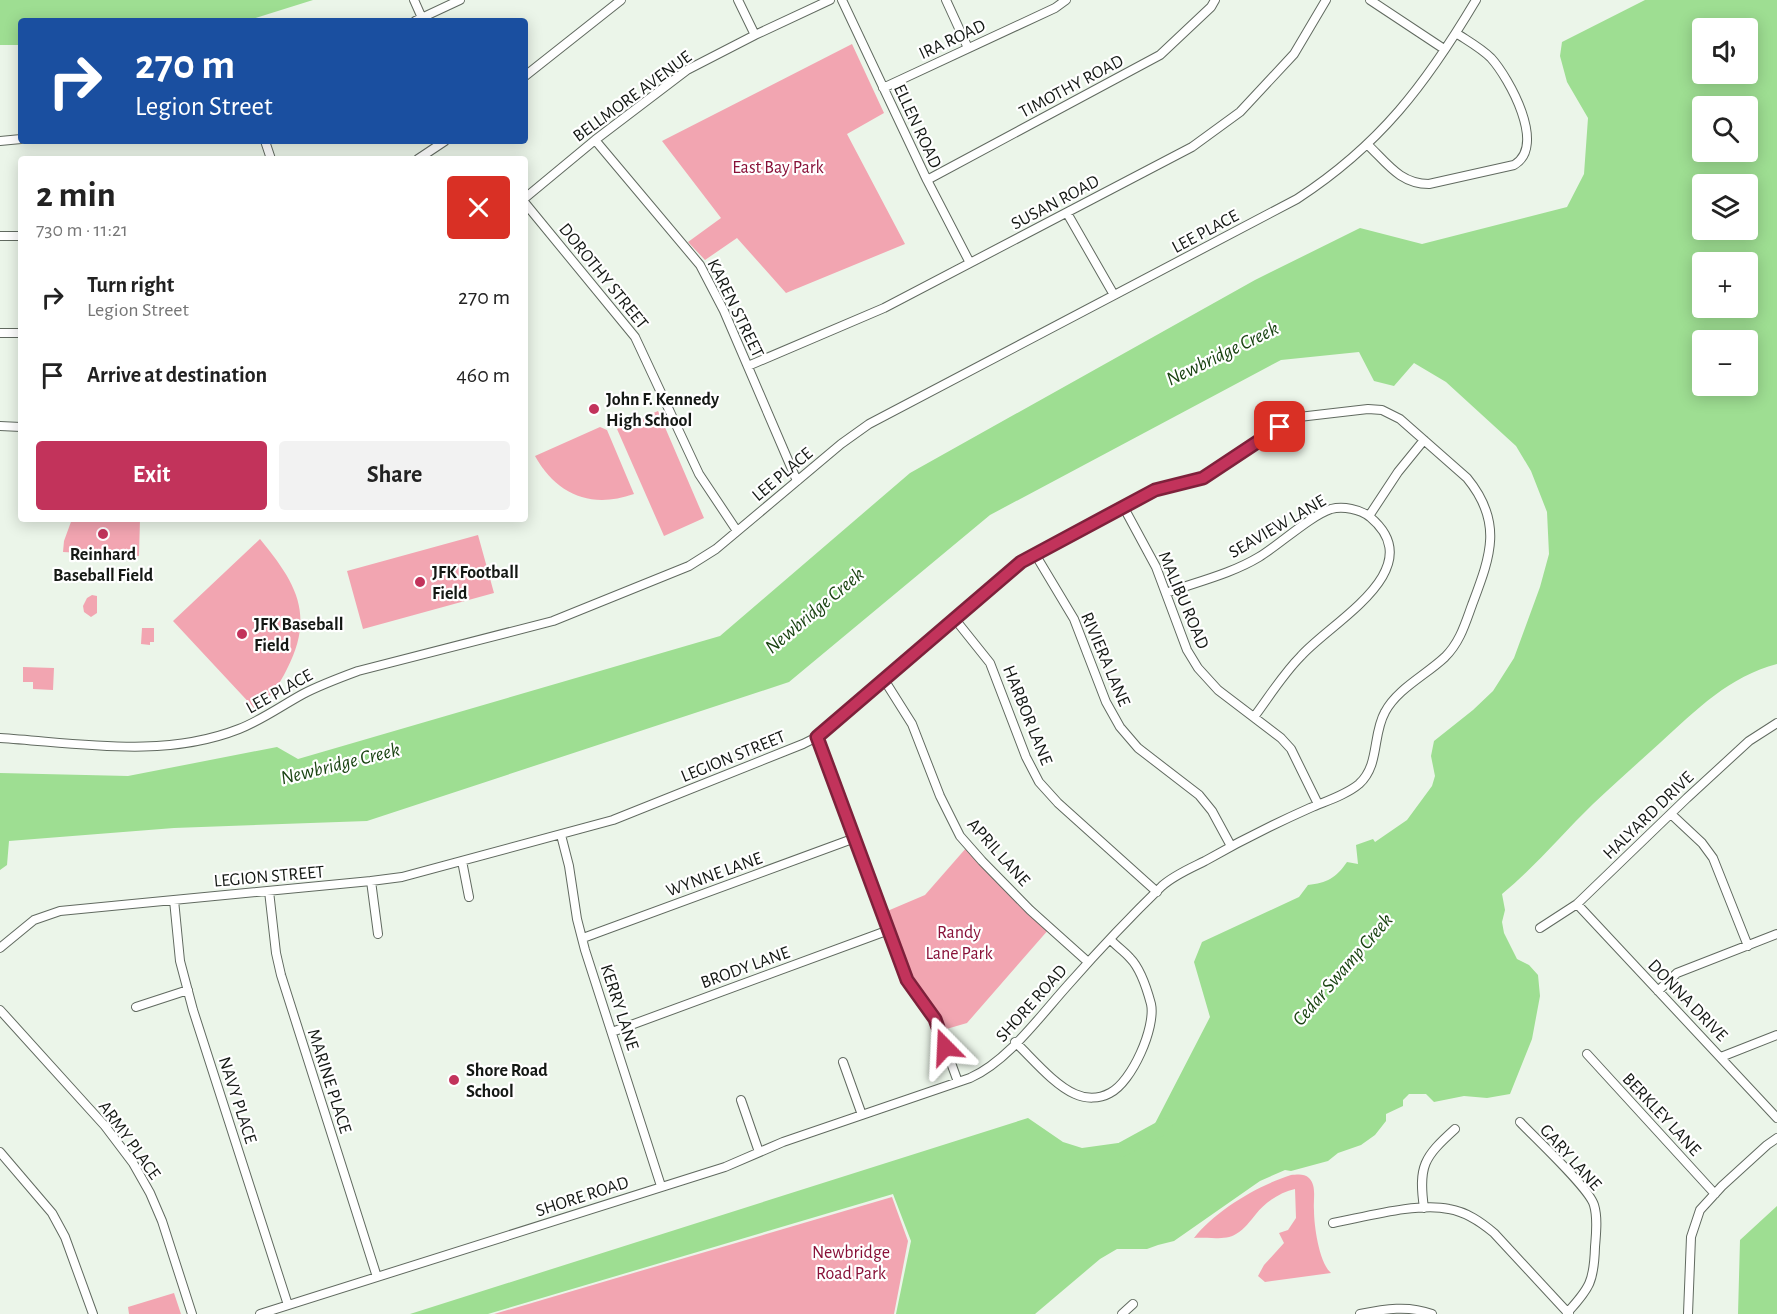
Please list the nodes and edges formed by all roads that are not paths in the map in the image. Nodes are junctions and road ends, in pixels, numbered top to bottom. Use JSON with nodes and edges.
{"nodes":[{"id":1,"x":414,"y":0,"type":"edge"},
{"id":2,"x":460,"y":0,"type":"edge"},
{"id":3,"x":621,"y":0,"type":"edge"},
{"id":4,"x":738,"y":0,"type":"edge"},
{"id":5,"x":830,"y":0,"type":"edge"},
{"id":6,"x":842,"y":0,"type":"edge"},
{"id":7,"x":945,"y":0,"type":"edge"},
{"id":8,"x":1066,"y":0,"type":"edge"},
{"id":9,"x":1215,"y":0,"type":"edge"},
{"id":10,"x":1326,"y":0,"type":"edge"},
{"id":11,"x":1370,"y":0,"type":"edge"},
{"id":12,"x":1476,"y":0,"type":"edge"},
{"id":13,"x":418,"y":18,"type":"edge"},
{"id":14,"x":422,"y":18,"type":"edge"},
{"id":15,"x":1456,"y":33,"type":"junction"},
{"id":16,"x":755,"y":35,"type":"junction"},
{"id":17,"x":968,"y":48,"type":"junction"},
{"id":18,"x":1444,"y":49,"type":"junction"},
{"id":19,"x":528,"y":74,"type":"edge"},
{"id":20,"x":883,"y":88,"type":"junction"},
{"id":21,"x":18,"y":139,"type":"edge"},
{"id":22,"x":595,"y":140,"type":"junction"},
{"id":23,"x":0,"y":141,"type":"edge"},
{"id":24,"x":440,"y":144,"type":"edge"},
{"id":25,"x":1367,"y":144,"type":"junction"},
{"id":26,"x":422,"y":156,"type":"edge"},
{"id":27,"x":927,"y":180,"type":"junction"},
{"id":28,"x":528,"y":197,"type":"edge"},
{"id":29,"x":528,"y":204,"type":"edge"},
{"id":30,"x":1067,"y":213,"type":"junction"},
{"id":31,"x":0,"y":236,"type":"edge"},
{"id":32,"x":18,"y":236,"type":"edge"},
{"id":33,"x":970,"y":263,"type":"junction"},
{"id":34,"x":1114,"y":295,"type":"junction"},
{"id":35,"x":0,"y":333,"type":"edge"},
{"id":36,"x":18,"y":333,"type":"edge"},
{"id":37,"x":748,"y":366,"type":"junction"},
{"id":38,"x":0,"y":426,"type":"edge"},
{"id":39,"x":18,"y":427,"type":"edge"},
{"id":40,"x":1424,"y":440,"type":"junction"},
{"id":41,"x":797,"y":481,"type":"junction"},
{"id":42,"x":1123,"y":506,"type":"junction"},
{"id":43,"x":1370,"y":516,"type":"junction"},
{"id":44,"x":737,"y":531,"type":"junction"},
{"id":45,"x":1035,"y":554,"type":"junction"},
{"id":46,"x":1166,"y":593,"type":"junction"},
{"id":47,"x":954,"y":618,"type":"junction"},
{"id":48,"x":883,"y":678,"type":"junction"},
{"id":49,"x":1254,"y":717,"type":"junction"},
{"id":50,"x":1777,"y":723,"type":"edge"},
{"id":51,"x":817,"y":737,"type":"junction"},
{"id":52,"x":0,"y":738,"type":"edge"},
{"id":53,"x":1318,"y":804,"type":"junction"},
{"id":54,"x":1671,"y":813,"type":"junction"},
{"id":55,"x":561,"y":835,"type":"junction"},
{"id":56,"x":855,"y":838,"type":"junction"},
{"id":57,"x":1231,"y":846,"type":"junction"},
{"id":58,"x":462,"y":861,"type":"junction"},
{"id":59,"x":371,"y":881,"type":"junction"},
{"id":60,"x":269,"y":891,"type":"junction"},
{"id":61,"x":1157,"y":892,"type":"junction"},
{"id":62,"x":469,"y":897,"type":"dead end"},
{"id":63,"x":174,"y":900,"type":"junction"},
{"id":64,"x":1577,"y":904,"type":"junction"},
{"id":65,"x":1539,"y":928,"type":"dead end"},
{"id":66,"x":888,"y":930,"type":"junction"},
{"id":67,"x":378,"y":934,"type":"dead end"},
{"id":68,"x":1777,"y":934,"type":"edge"},
{"id":69,"x":583,"y":938,"type":"junction"},
{"id":70,"x":1110,"y":939,"type":"junction"},
{"id":71,"x":1748,"y":946,"type":"junction"},
{"id":72,"x":0,"y":948,"type":"edge"},
{"id":73,"x":1088,"y":962,"type":"junction"},
{"id":74,"x":188,"y":990,"type":"junction"},
{"id":75,"x":1658,"y":991,"type":"junction"},
{"id":76,"x":136,"y":1007,"type":"dead end"},
{"id":77,"x":0,"y":1010,"type":"edge"},
{"id":78,"x":612,"y":1032,"type":"junction"},
{"id":79,"x":1777,"y":1035,"type":"edge"},
{"id":80,"x":1015,"y":1042,"type":"junction"},
{"id":81,"x":1587,"y":1054,"type":"dead end"},
{"id":82,"x":1721,"y":1057,"type":"junction"},
{"id":83,"x":843,"y":1062,"type":"dead end"},
{"id":84,"x":958,"y":1082,"type":"junction"},
{"id":85,"x":741,"y":1100,"type":"dead end"},
{"id":86,"x":862,"y":1115,"type":"junction"},
{"id":87,"x":1777,"y":1118,"type":"edge"},
{"id":88,"x":1520,"y":1122,"type":"dead end"},
{"id":89,"x":1455,"y":1129,"type":"dead end"},
{"id":90,"x":1777,"y":1138,"type":"edge"},
{"id":91,"x":0,"y":1152,"type":"edge"},
{"id":92,"x":759,"y":1152,"type":"junction"},
{"id":93,"x":661,"y":1186,"type":"junction"},
{"id":94,"x":1715,"y":1194,"type":"junction"},
{"id":95,"x":1424,"y":1208,"type":"junction"},
{"id":96,"x":1333,"y":1223,"type":"dead end"},
{"id":97,"x":377,"y":1277,"type":"junction"},
{"id":98,"x":1133,"y":1304,"type":"dead end"},
{"id":99,"x":288,"y":1305,"type":"junction"},
{"id":100,"x":1568,"y":1313,"type":"edge"},
{"id":101,"x":93,"y":1314,"type":"edge"},
{"id":102,"x":192,"y":1314,"type":"edge"},
{"id":103,"x":260,"y":1314,"type":"edge"},
{"id":104,"x":1122,"y":1314,"type":"edge"},
{"id":105,"x":1360,"y":1314,"type":"edge"},
{"id":106,"x":1432,"y":1314,"type":"edge"},
{"id":107,"x":1688,"y":1314,"type":"edge"}],
"edges":[{"from":1,"to":13,"type":"street"},
{"from":2,"to":14,"type":"street"},
{"from":3,"to":19,"type":"street"},
{"from":4,"to":16,"type":"street"},
{"from":5,"to":16,"type":"street","name":"BELLMORE AVENUE"},
{"from":6,"to":20,"type":"street","name":"ELLEN ROAD"},
{"from":7,"to":17,"type":"street"},
{"from":8,"to":17,"type":"street","name":"IRA ROAD"},
{"from":9,"to":27,"type":"street","name":"TIMOTHY ROAD"},
{"from":10,"to":30,"type":"street","name":"SUSAN ROAD"},
{"from":11,"to":18,"type":"street"},
{"from":12,"to":15,"type":"street","name":"LEE PLACE"},
{"from":15,"to":18,"type":"street","name":"LEE PLACE"},
{"from":15,"to":25,"type":"street"},
{"from":16,"to":22,"type":"street","name":"BELLMORE AVENUE"},
{"from":17,"to":20,"type":"street","name":"IRA ROAD"},
{"from":18,"to":25,"type":"street","name":"LEE PLACE"},
{"from":20,"to":27,"type":"street","name":"ELLEN ROAD"},
{"from":21,"to":23,"type":"street"},
{"from":22,"to":28,"type":"street","name":"BELLMORE AVENUE"},
{"from":22,"to":37,"type":"street","name":"KAREN STREET"},
{"from":24,"to":26,"type":"street"},
{"from":25,"to":34,"type":"street","name":"LEE PLACE"},
{"from":27,"to":33,"type":"street","name":"ELLEN ROAD"},
{"from":29,"to":44,"type":"street","name":"DOROTHY STREET"},
{"from":30,"to":33,"type":"street","name":"SUSAN ROAD"},
{"from":30,"to":34,"type":"street"},
{"from":31,"to":32,"type":"street"},
{"from":33,"to":37,"type":"street","name":"SUSAN ROAD"},
{"from":34,"to":41,"type":"street","name":"LEE PLACE"},
{"from":35,"to":36,"type":"street"},
{"from":37,"to":41,"type":"street","name":"KAREN STREET"},
{"from":38,"to":39,"type":"street"},
{"from":40,"to":42,"type":"street","name":"LEGION STREET"},
{"from":40,"to":43,"type":"street"},
{"from":40,"to":53,"type":"street","name":"SHORE ROAD"},
{"from":41,"to":44,"type":"street","name":"LEE PLACE"},
{"from":42,"to":45,"type":"street","name":"LEGION STREET"},
{"from":42,"to":46,"type":"street","name":"MALIBU ROAD"},
{"from":43,"to":46,"type":"street","name":"SEAVIEW LANE"},
{"from":43,"to":49,"type":"street"},
{"from":44,"to":52,"type":"street","name":"LEE PLACE"},
{"from":45,"to":47,"type":"street","name":"LEGION STREET"},
{"from":45,"to":57,"type":"street","name":"RIVIERA LANE"},
{"from":46,"to":49,"type":"street","name":"MALIBU ROAD"},
{"from":47,"to":48,"type":"street","name":"LEGION STREET"},
{"from":47,"to":61,"type":"street","name":"HARBOR LANE"},
{"from":48,"to":51,"type":"street","name":"LEGION STREET"},
{"from":48,"to":73,"type":"street","name":"APRIL LANE"},
{"from":49,"to":53,"type":"street","name":"MALIBU ROAD"},
{"from":50,"to":54,"type":"street","name":"HALYARD DRIVE"},
{"from":51,"to":55,"type":"street","name":"LEGION STREET"},
{"from":51,"to":56,"type":"street"},
{"from":53,"to":57,"type":"street","name":"SHORE ROAD"},
{"from":54,"to":64,"type":"street","name":"HALYARD DRIVE"},
{"from":54,"to":71,"type":"street"},
{"from":55,"to":58,"type":"street","name":"LEGION STREET"},
{"from":55,"to":69,"type":"street","name":"KERRY LANE"},
{"from":56,"to":66,"type":"street"},
{"from":56,"to":69,"type":"street","name":"WYNNE LANE"},
{"from":57,"to":61,"type":"street","name":"SHORE ROAD"},
{"from":58,"to":59,"type":"street","name":"LEGION STREET"},
{"from":58,"to":62,"type":"street"},
{"from":59,"to":60,"type":"street","name":"LEGION STREET"},
{"from":59,"to":67,"type":"street"},
{"from":60,"to":63,"type":"street","name":"LEGION STREET"},
{"from":60,"to":97,"type":"street","name":"MARINE PLACE"},
{"from":61,"to":70,"type":"street","name":"SHORE ROAD"},
{"from":63,"to":72,"type":"street","name":"LEGION STREET"},
{"from":63,"to":74,"type":"street","name":"NAVY PLACE"},
{"from":64,"to":65,"type":"street","name":"HALYARD DRIVE"},
{"from":64,"to":75,"type":"street","name":"DONNA DRIVE"},
{"from":66,"to":78,"type":"street","name":"BRODY LANE"},
{"from":66,"to":84,"type":"street"},
{"from":68,"to":71,"type":"street"},
{"from":69,"to":78,"type":"street","name":"KERRY LANE"},
{"from":70,"to":73,"type":"street","name":"SHORE ROAD"},
{"from":70,"to":80,"type":"street"},
{"from":71,"to":75,"type":"street"},
{"from":73,"to":80,"type":"street","name":"SHORE ROAD"},
{"from":74,"to":76,"type":"street"},
{"from":74,"to":99,"type":"street","name":"NAVY PLACE"},
{"from":75,"to":82,"type":"street","name":"DONNA DRIVE"},
{"from":77,"to":102,"type":"street","name":"ARMY PLACE"},
{"from":78,"to":93,"type":"street","name":"KERRY LANE"},
{"from":79,"to":82,"type":"street"},
{"from":80,"to":84,"type":"street","name":"SHORE ROAD"},
{"from":81,"to":94,"type":"street","name":"BERKLEY LANE"},
{"from":82,"to":87,"type":"street","name":"DONNA DRIVE"},
{"from":83,"to":86,"type":"street"},
{"from":84,"to":86,"type":"street","name":"SHORE ROAD"},
{"from":85,"to":92,"type":"street"},
{"from":86,"to":92,"type":"street","name":"SHORE ROAD"},
{"from":88,"to":100,"type":"street","name":"GARY LANE"},
{"from":89,"to":95,"type":"street"},
{"from":90,"to":94,"type":"street"},
{"from":91,"to":101,"type":"street"},
{"from":92,"to":93,"type":"street","name":"SHORE ROAD"},
{"from":93,"to":97,"type":"street","name":"SHORE ROAD"},
{"from":94,"to":107,"type":"street"},
{"from":95,"to":96,"type":"street"},
{"from":95,"to":100,"type":"street"},
{"from":97,"to":99,"type":"street","name":"SHORE ROAD"},
{"from":98,"to":104,"type":"street"},
{"from":99,"to":103,"type":"street","name":"SHORE ROAD"},
{"from":105,"to":106,"type":"street"}]}
